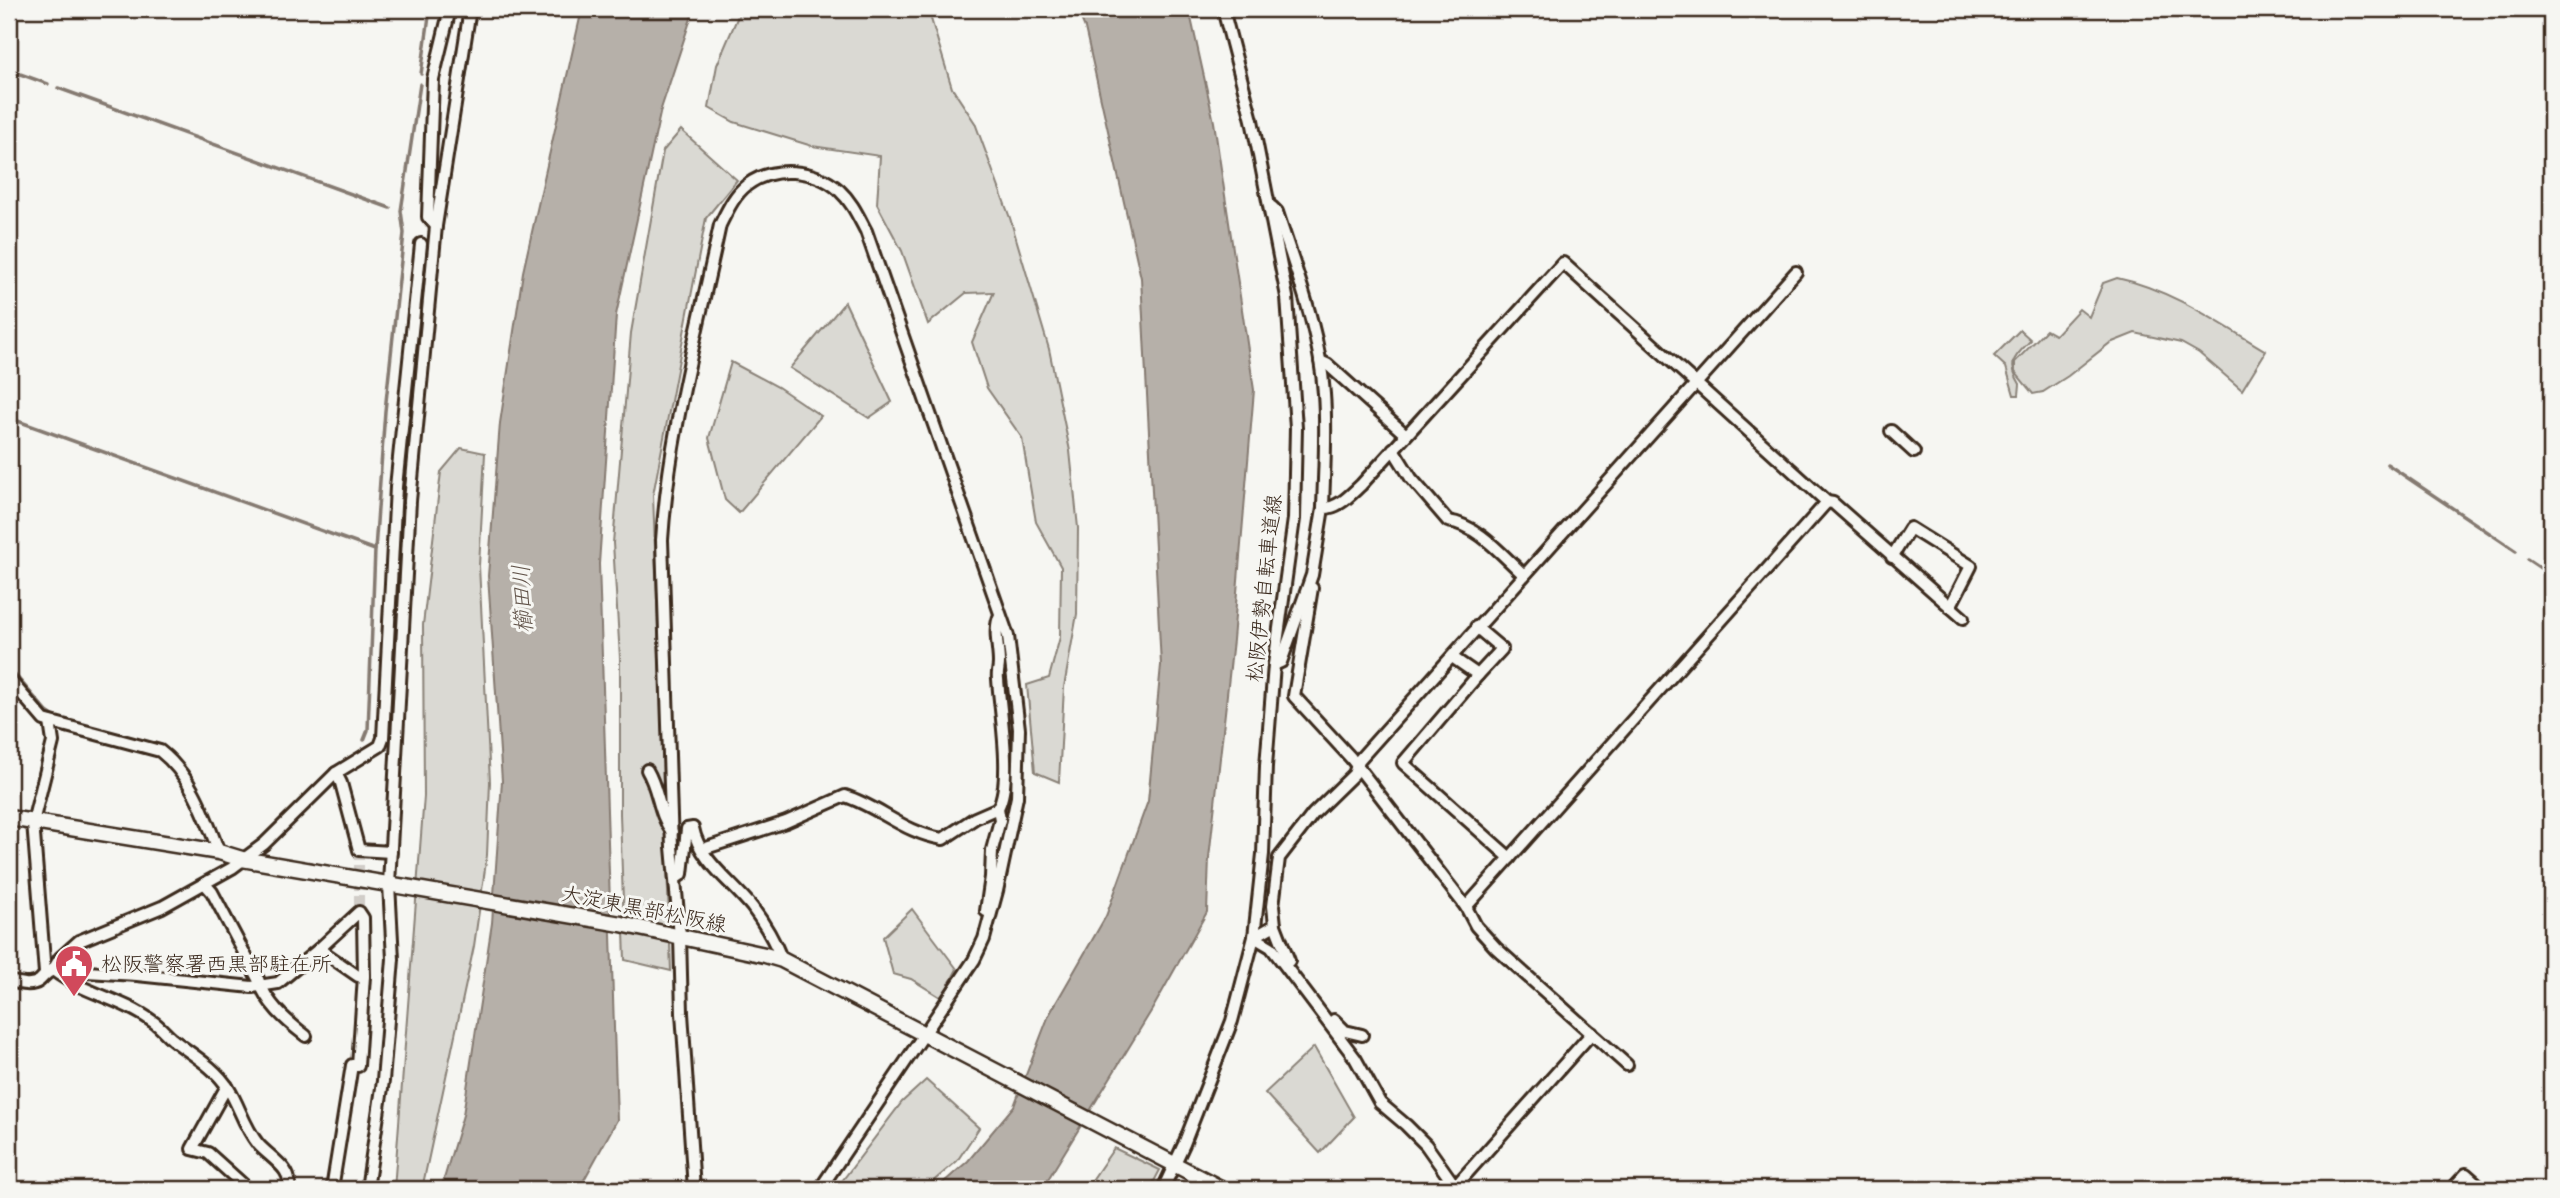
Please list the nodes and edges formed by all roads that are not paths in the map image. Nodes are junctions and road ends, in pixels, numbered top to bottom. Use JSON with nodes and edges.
{"nodes":[{"id":1,"x":450,"y":9,"type":"edge"},
{"id":2,"x":470,"y":9,"type":"edge"},
{"id":3,"x":1223,"y":9,"type":"edge"},
{"id":4,"x":1268,"y":203,"type":"junction"},
{"id":5,"x":436,"y":226,"type":"junction"},
{"id":6,"x":421,"y":244,"type":"dead end"},
{"id":7,"x":1796,"y":272,"type":"dead end"},
{"id":8,"x":1320,"y":361,"type":"junction"},
{"id":9,"x":1695,"y":383,"type":"junction"},
{"id":10,"x":1891,"y":431,"type":"dead end"},
{"id":11,"x":1406,"y":435,"type":"junction"},
{"id":12,"x":1393,"y":449,"type":"junction"},
{"id":13,"x":1914,"y":452,"type":"dead end"},
{"id":14,"x":1827,"y":502,"type":"junction"},
{"id":15,"x":1323,"y":508,"type":"junction"},
{"id":16,"x":1892,"y":557,"type":"junction"},
{"id":17,"x":1311,"y":575,"type":"junction"},
{"id":18,"x":1524,"y":575,"type":"junction"},
{"id":19,"x":1950,"y":607,"type":"junction"},
{"id":20,"x":1000,"y":614,"type":"junction"},
{"id":21,"x":1963,"y":618,"type":"dead end"},
{"id":22,"x":1476,"y":627,"type":"junction"},
{"id":23,"x":1451,"y":657,"type":"junction"},
{"id":24,"x":1274,"y":666,"type":"junction"},
{"id":25,"x":1478,"y":675,"type":"junction"},
{"id":26,"x":9,"y":679,"type":"edge"},
{"id":27,"x":50,"y":722,"type":"junction"},
{"id":28,"x":1357,"y":765,"type":"junction"},
{"id":29,"x":647,"y":770,"type":"dead end"},
{"id":30,"x":336,"y":773,"type":"junction"},
{"id":31,"x":998,"y":808,"type":"junction"},
{"id":32,"x":9,"y":818,"type":"edge"},
{"id":33,"x":37,"y":823,"type":"junction"},
{"id":34,"x":672,"y":832,"type":"junction"},
{"id":35,"x":703,"y":849,"type":"junction"},
{"id":36,"x":219,"y":852,"type":"junction"},
{"id":37,"x":391,"y":852,"type":"junction"},
{"id":38,"x":1510,"y":858,"type":"junction"},
{"id":39,"x":242,"y":859,"type":"junction"},
{"id":40,"x":676,"y":878,"type":"junction"},
{"id":41,"x":205,"y":884,"type":"junction"},
{"id":42,"x":393,"y":884,"type":"junction"},
{"id":43,"x":1466,"y":907,"type":"junction"},
{"id":44,"x":1275,"y":925,"type":"junction"},
{"id":45,"x":987,"y":926,"type":"junction"},
{"id":46,"x":676,"y":934,"type":"junction"},
{"id":47,"x":1254,"y":937,"type":"junction"},
{"id":48,"x":319,"y":949,"type":"junction"},
{"id":49,"x":782,"y":960,"type":"junction"},
{"id":50,"x":49,"y":971,"type":"junction"},
{"id":51,"x":364,"y":976,"type":"junction"},
{"id":52,"x":9,"y":981,"type":"edge"},
{"id":53,"x":261,"y":986,"type":"junction"},
{"id":54,"x":1323,"y":1014,"type":"junction"},
{"id":55,"x":1592,"y":1033,"type":"junction"},
{"id":56,"x":928,"y":1035,"type":"junction"},
{"id":57,"x":1362,"y":1035,"type":"dead end"},
{"id":58,"x":306,"y":1036,"type":"dead end"},
{"id":59,"x":1627,"y":1065,"type":"dead end"},
{"id":60,"x":227,"y":1086,"type":"junction"},
{"id":61,"x":1171,"y":1162,"type":"junction"},
{"id":62,"x":1455,"y":1188,"type":"edge"},
{"id":63,"x":248,"y":1189,"type":"edge"},
{"id":64,"x":288,"y":1189,"type":"edge"},
{"id":65,"x":332,"y":1189,"type":"edge"},
{"id":66,"x":367,"y":1189,"type":"edge"},
{"id":67,"x":694,"y":1189,"type":"edge"},
{"id":68,"x":820,"y":1189,"type":"edge"},
{"id":69,"x":1163,"y":1189,"type":"edge"},
{"id":70,"x":1222,"y":1189,"type":"edge"},
{"id":71,"x":2452,"y":1189,"type":"edge"},
{"id":72,"x":2483,"y":1189,"type":"edge"}],
"edges":[{"from":1,"to":5,"type":"street"},
{"from":2,"to":5,"type":"street"},
{"from":3,"to":4,"type":"street","name":"松阪伊勢自転車道線"},
{"from":4,"to":8,"type":"street"},
{"from":4,"to":24,"type":"street","name":"松阪伊勢自転車道線"},
{"from":5,"to":37,"type":"street"},
{"from":6,"to":30,"type":"street"},
{"from":7,"to":9,"type":"street"},
{"from":8,"to":11,"type":"street"},
{"from":8,"to":15,"type":"street"},
{"from":9,"to":11,"type":"street"},
{"from":9,"to":14,"type":"street"},
{"from":9,"to":18,"type":"street"},
{"from":10,"to":13,"type":"street"},
{"from":11,"to":12,"type":"street"},
{"from":12,"to":15,"type":"street"},
{"from":12,"to":18,"type":"street"},
{"from":14,"to":16,"type":"street"},
{"from":14,"to":38,"type":"street"},
{"from":15,"to":17,"type":"street"},
{"from":16,"to":19,"type":"street"},
{"from":16,"to":19,"type":"street"},
{"from":17,"to":24,"type":"street"},
{"from":17,"to":28,"type":"street"},
{"from":18,"to":22,"type":"street"},
{"from":19,"to":21,"type":"street"},
{"from":20,"to":31,"type":"street"},
{"from":20,"to":34,"type":"street"},
{"from":20,"to":45,"type":"street"},
{"from":22,"to":23,"type":"street"},
{"from":22,"to":25,"type":"street"},
{"from":23,"to":25,"type":"street"},
{"from":23,"to":28,"type":"street"},
{"from":24,"to":47,"type":"street","name":"松阪伊勢自転車道線"},
{"from":25,"to":38,"type":"street"},
{"from":26,"to":27,"type":"street"},
{"from":27,"to":33,"type":"street"},
{"from":27,"to":36,"type":"street"},
{"from":28,"to":43,"type":"street"},
{"from":28,"to":44,"type":"street"},
{"from":29,"to":34,"type":"street"},
{"from":30,"to":37,"type":"street"},
{"from":30,"to":39,"type":"street"},
{"from":31,"to":35,"type":"street"},
{"from":31,"to":45,"type":"street"},
{"from":32,"to":33,"type":"main road","name":"大淀東黒部松阪線"},
{"from":33,"to":36,"type":"main road","name":"大淀東黒部松阪線"},
{"from":33,"to":50,"type":"street"},
{"from":34,"to":40,"type":"street"},
{"from":35,"to":40,"type":"street"},
{"from":35,"to":49,"type":"street"},
{"from":36,"to":39,"type":"main road","name":"大淀東黒部松阪線"},
{"from":37,"to":42,"type":"street"},
{"from":38,"to":43,"type":"street"},
{"from":39,"to":41,"type":"street"},
{"from":39,"to":42,"type":"main road","name":"大淀東黒部松阪線"},
{"from":40,"to":46,"type":"street"},
{"from":41,"to":50,"type":"street"},
{"from":41,"to":53,"type":"street"},
{"from":42,"to":46,"type":"main road","name":"大淀東黒部松阪線"},
{"from":42,"to":66,"type":"street"},
{"from":43,"to":55,"type":"street"},
{"from":44,"to":47,"type":"street"},
{"from":44,"to":54,"type":"street"},
{"from":45,"to":56,"type":"street"},
{"from":46,"to":49,"type":"main road","name":"大淀東黒部松阪線"},
{"from":46,"to":67,"type":"street"},
{"from":47,"to":54,"type":"street"},
{"from":47,"to":61,"type":"street","name":"松阪伊勢自転車道線"},
{"from":48,"to":51,"type":"street"},
{"from":48,"to":51,"type":"street"},
{"from":48,"to":53,"type":"street"},
{"from":49,"to":56,"type":"main road","name":"大淀東黒部松阪線"},
{"from":50,"to":52,"type":"street"},
{"from":50,"to":53,"type":"street"},
{"from":50,"to":60,"type":"street"},
{"from":51,"to":65,"type":"street"},
{"from":53,"to":58,"type":"street"},
{"from":54,"to":57,"type":"street"},
{"from":54,"to":62,"type":"street"},
{"from":55,"to":59,"type":"street"},
{"from":55,"to":62,"type":"street"},
{"from":56,"to":61,"type":"main road","name":"大淀東黒部松阪線"},
{"from":56,"to":68,"type":"street"},
{"from":60,"to":63,"type":"street"},
{"from":60,"to":64,"type":"street"},
{"from":61,"to":69,"type":"street","name":"松阪伊勢自転車道線"},
{"from":61,"to":70,"type":"main road","name":"大淀東黒部松阪線"},
{"from":71,"to":72,"type":"street"}]}
